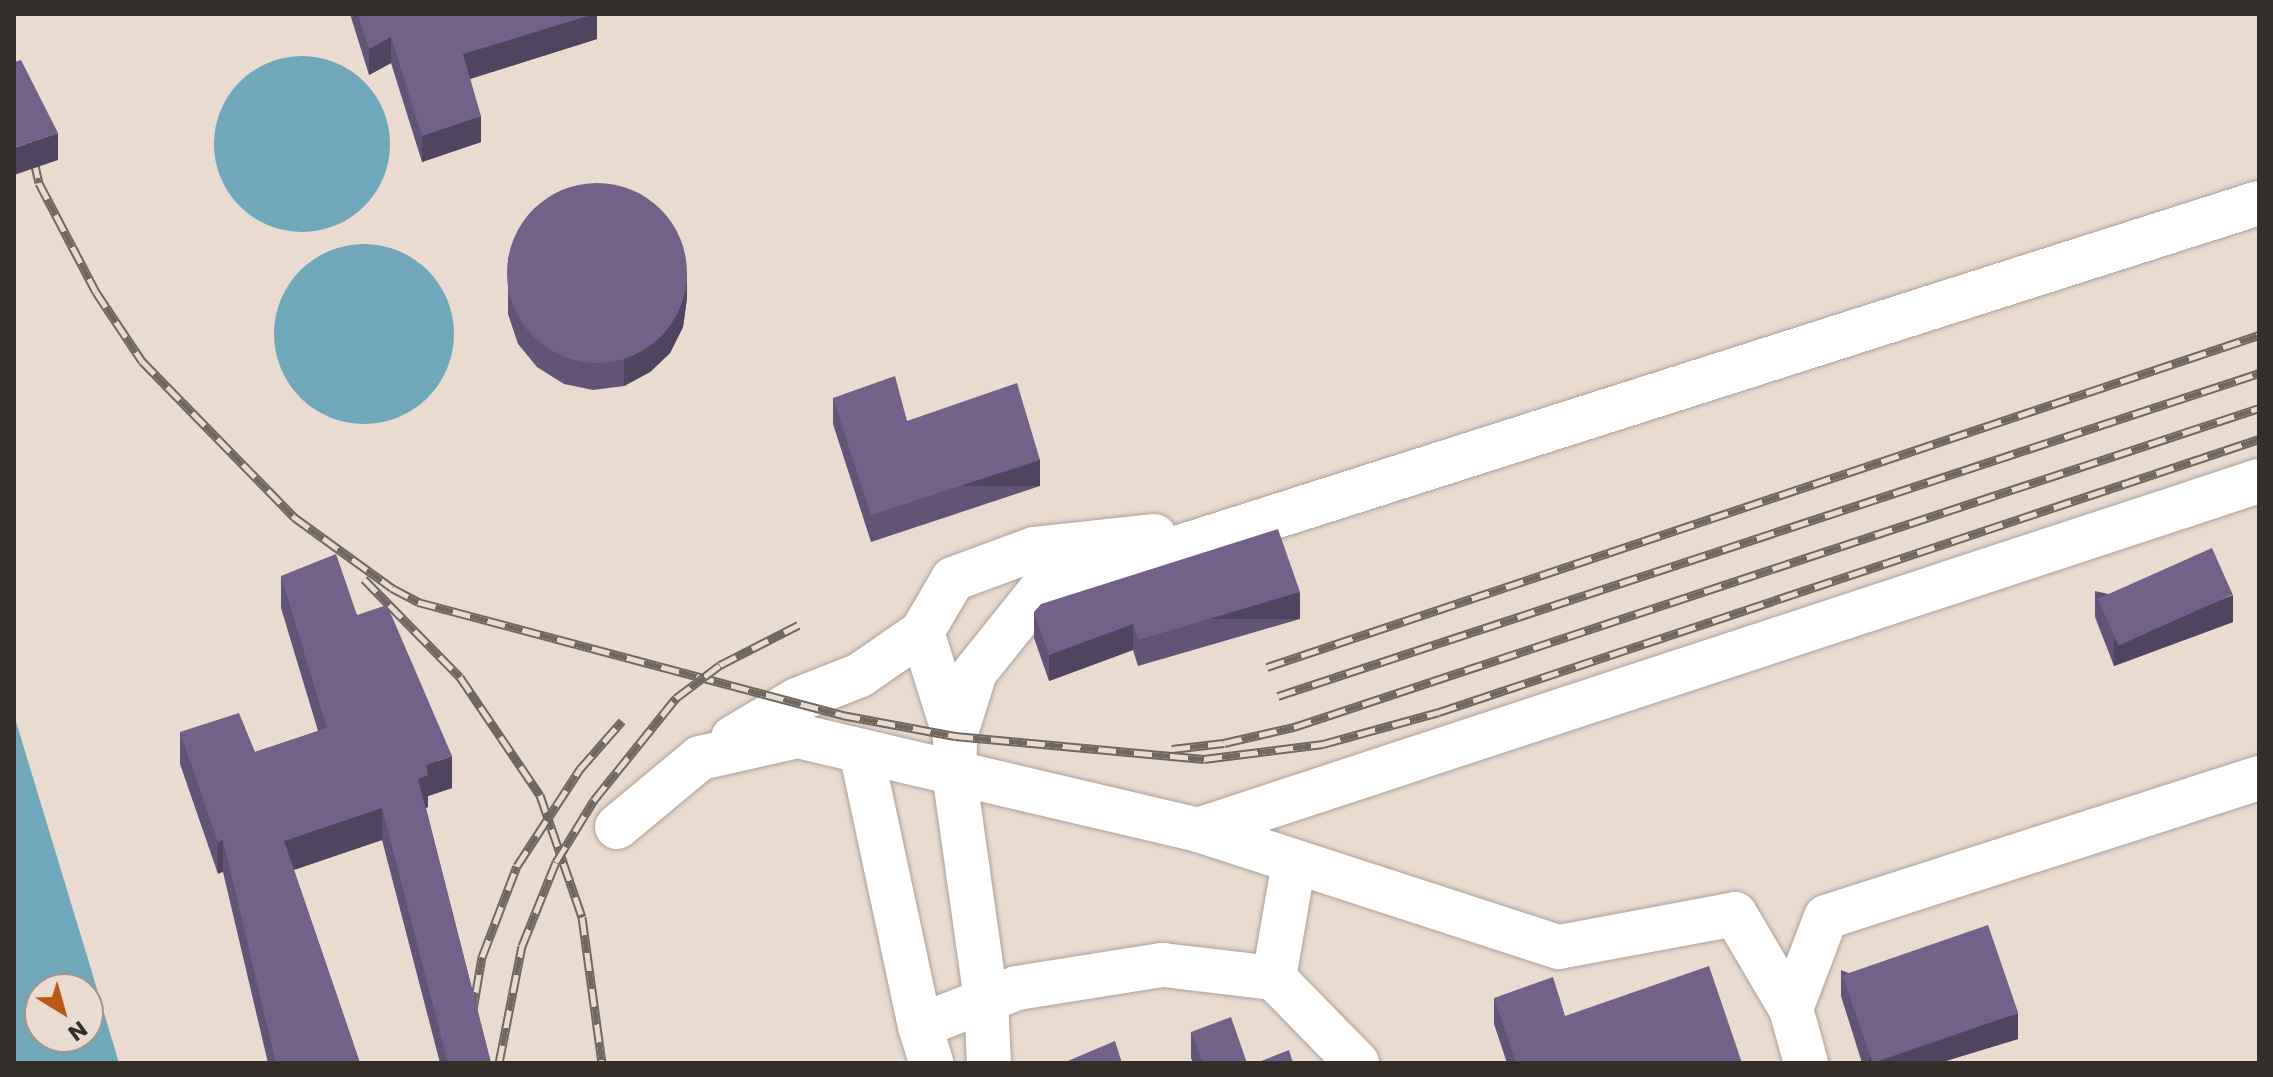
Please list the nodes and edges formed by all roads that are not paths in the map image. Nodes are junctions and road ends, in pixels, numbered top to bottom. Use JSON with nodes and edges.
{"nodes":[{"id":1,"x":2259,"y":203,"type":"edge"},
{"id":2,"x":2259,"y":481,"type":"edge"},
{"id":3,"x":1248,"y":525,"type":"junction"},
{"id":4,"x":922,"y":632,"type":"junction"},
{"id":5,"x":861,"y":751,"type":"junction"},
{"id":6,"x":954,"y":754,"type":"junction"},
{"id":7,"x":700,"y":758,"type":"junction"},
{"id":8,"x":2259,"y":778,"type":"edge"},
{"id":9,"x":617,"y":827,"type":"dead end"},
{"id":10,"x":1198,"y":830,"type":"junction"},
{"id":11,"x":1294,"y":862,"type":"junction"},
{"id":12,"x":1274,"y":978,"type":"junction"},
{"id":13,"x":986,"y":1000,"type":"junction"},
{"id":14,"x":1791,"y":1009,"type":"junction"},
{"id":15,"x":926,"y":1044,"type":"edge"},
{"id":16,"x":989,"y":1063,"type":"edge"},
{"id":17,"x":1357,"y":1063,"type":"edge"},
{"id":18,"x":1806,"y":1063,"type":"edge"}],
"edges":[{"from":1,"to":3,"type":"lane"},
{"from":2,"to":10,"type":"lane"},
{"from":3,"to":4,"type":"lane"},
{"from":3,"to":6,"type":"lane"},
{"from":4,"to":6,"type":"lane"},
{"from":4,"to":7,"type":"lane"},
{"from":5,"to":6,"type":"lane"},
{"from":5,"to":7,"type":"lane"},
{"from":5,"to":15,"type":"lane"},
{"from":6,"to":10,"type":"lane"},
{"from":6,"to":13,"type":"lane"},
{"from":7,"to":9,"type":"lane"},
{"from":8,"to":14,"type":"lane"},
{"from":10,"to":11,"type":"lane"},
{"from":11,"to":12,"type":"lane"},
{"from":11,"to":14,"type":"lane"},
{"from":12,"to":13,"type":"lane"},
{"from":12,"to":17,"type":"lane"},
{"from":13,"to":15,"type":"lane"},
{"from":13,"to":16,"type":"lane"},
{"from":14,"to":18,"type":"lane"}]}
